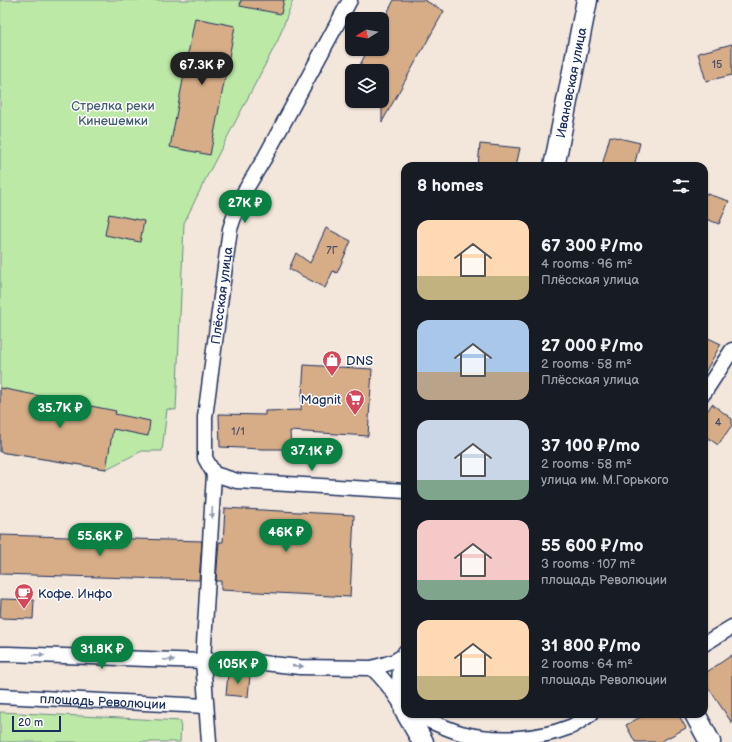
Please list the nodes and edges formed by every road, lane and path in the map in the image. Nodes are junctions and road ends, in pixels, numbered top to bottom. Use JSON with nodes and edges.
{"nodes":[{"id":1,"x":350,"y":0,"type":"edge"},
{"id":2,"x":587,"y":0,"type":"edge"},
{"id":3,"x":555,"y":162,"type":"edge"},
{"id":4,"x":732,"y":350,"type":"edge"},
{"id":5,"x":708,"y":387,"type":"edge"},
{"id":6,"x":214,"y":474,"type":"junction"},
{"id":7,"x":401,"y":491,"type":"edge"},
{"id":8,"x":732,"y":627,"type":"edge"},
{"id":9,"x":708,"y":642,"type":"edge"},
{"id":10,"x":0,"y":654,"type":"edge"},
{"id":11,"x":401,"y":657,"type":"edge"},
{"id":12,"x":203,"y":661,"type":"junction"},
{"id":13,"x":372,"y":668,"type":"junction"},
{"id":14,"x":0,"y":696,"type":"edge"},
{"id":15,"x":401,"y":704,"type":"edge"},
{"id":16,"x":206,"y":706,"type":"junction"},
{"id":17,"x":409,"y":718,"type":"edge"},
{"id":18,"x":421,"y":718,"type":"edge"},
{"id":19,"x":585,"y":718,"type":"edge"},
{"id":20,"x":696,"y":718,"type":"edge"},
{"id":21,"x":571,"y":727,"type":"junction"},
{"id":22,"x":209,"y":742,"type":"edge"},
{"id":23,"x":423,"y":742,"type":"edge"},
{"id":24,"x":562,"y":742,"type":"edge"},
{"id":25,"x":710,"y":742,"type":"edge"}],
"edges":[{"from":1,"to":6,"type":"street","name":"Плёсская улица"},
{"from":2,"to":3,"type":"main road","name":"Ивановская улица"},
{"from":4,"to":5,"type":"street"},
{"from":6,"to":7,"type":"street"},
{"from":6,"to":12,"type":"street","one_way":true},
{"from":8,"to":9,"type":"street"},
{"from":10,"to":12,"type":"street","one_way":true},
{"from":11,"to":13,"type":"street"},
{"from":12,"to":13,"type":"street","one_way":true},
{"from":12,"to":16,"type":"street"},
{"from":13,"to":15,"type":"street"},
{"from":14,"to":16,"type":"street","name":"площадь Революции"},
{"from":16,"to":22,"type":"street"},
{"from":17,"to":23,"type":"main road"},
{"from":18,"to":21,"type":"street"},
{"from":19,"to":21,"type":"street"},
{"from":20,"to":25,"type":"main road"},
{"from":21,"to":24,"type":"street"}]}
